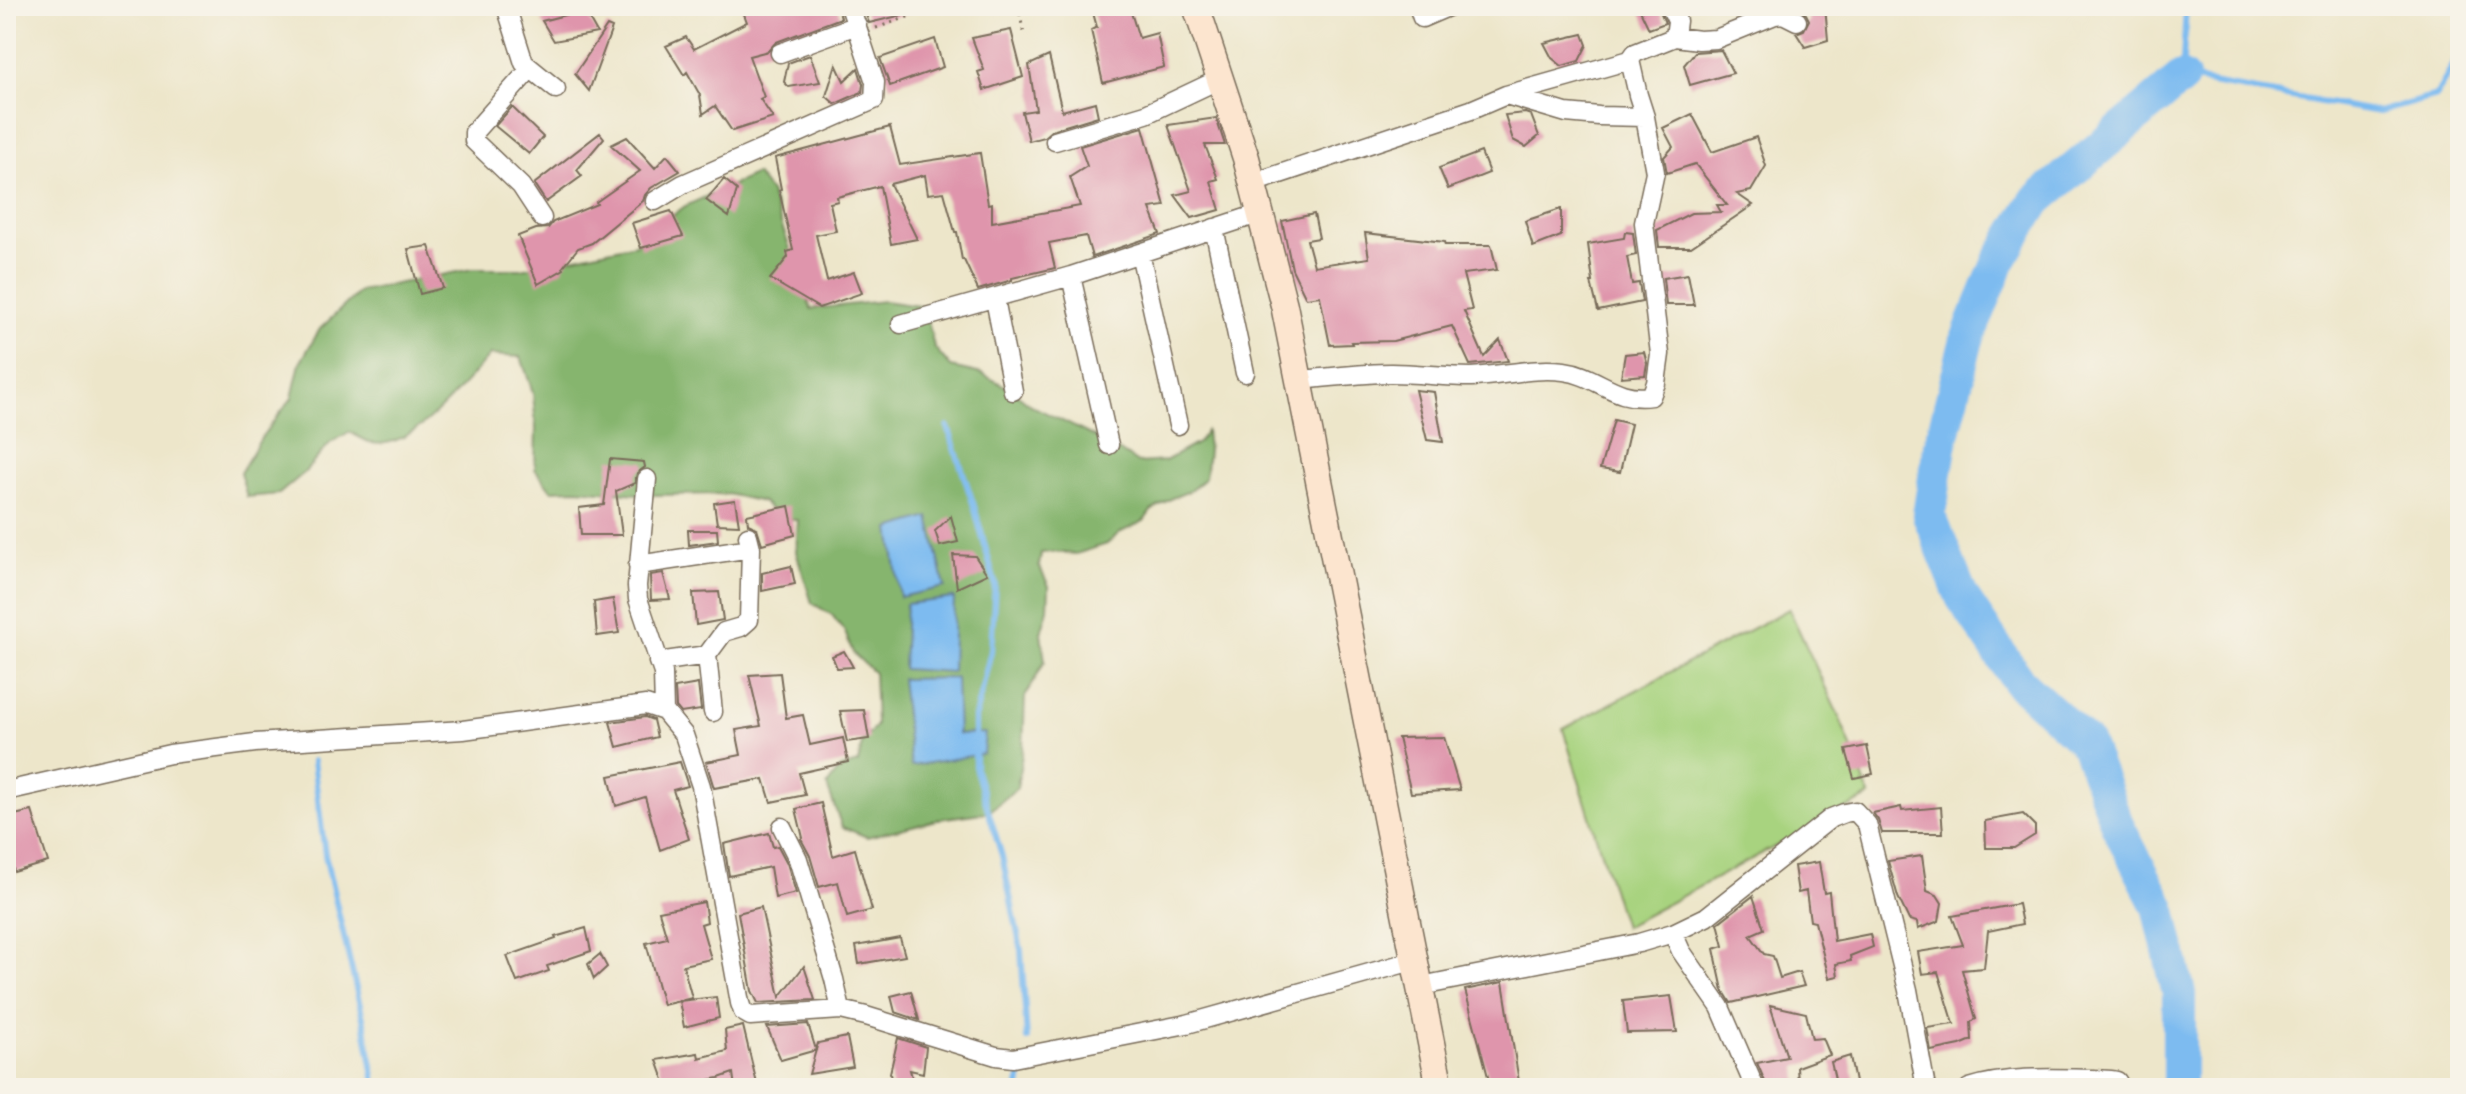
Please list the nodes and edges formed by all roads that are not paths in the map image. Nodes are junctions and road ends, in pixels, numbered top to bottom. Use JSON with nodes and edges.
{"nodes":[{"id":1,"x":506,"y":6,"type":"edge"},
{"id":2,"x":850,"y":6,"type":"edge"},
{"id":3,"x":1196,"y":6,"type":"edge"},
{"id":4,"x":1418,"y":6,"type":"edge"},
{"id":5,"x":1450,"y":6,"type":"edge"},
{"id":6,"x":1670,"y":6,"type":"edge"},
{"id":7,"x":1797,"y":21,"type":"dead end"},
{"id":8,"x":859,"y":30,"type":"junction"},
{"id":9,"x":1675,"y":37,"type":"junction"},
{"id":10,"x":780,"y":53,"type":"dead end"},
{"id":11,"x":1630,"y":60,"type":"junction"},
{"id":12,"x":530,"y":69,"type":"junction"},
{"id":13,"x":1222,"y":78,"type":"junction"},
{"id":14,"x":556,"y":89,"type":"dead end"},
{"id":15,"x":1506,"y":95,"type":"junction"},
{"id":16,"x":1645,"y":117,"type":"junction"},
{"id":17,"x":1055,"y":141,"type":"dead end"},
{"id":18,"x":1253,"y":183,"type":"junction"},
{"id":19,"x":655,"y":201,"type":"dead end"},
{"id":20,"x":1261,"y":213,"type":"junction"},
{"id":21,"x":542,"y":218,"type":"dead end"},
{"id":22,"x":1214,"y":228,"type":"junction"},
{"id":23,"x":1140,"y":253,"type":"junction"},
{"id":24,"x":1071,"y":276,"type":"junction"},
{"id":25,"x":995,"y":299,"type":"junction"},
{"id":26,"x":901,"y":324,"type":"dead end"},
{"id":27,"x":1245,"y":373,"type":"dead end"},
{"id":28,"x":1298,"y":380,"type":"junction"},
{"id":29,"x":1013,"y":391,"type":"dead end"},
{"id":30,"x":1178,"y":425,"type":"dead end"},
{"id":31,"x":1109,"y":445,"type":"dead end"},
{"id":32,"x":647,"y":479,"type":"dead end"},
{"id":33,"x":638,"y":565,"type":"junction"},
{"id":34,"x":707,"y":655,"type":"junction"},
{"id":35,"x":658,"y":662,"type":"junction"},
{"id":36,"x":664,"y":711,"type":"junction"},
{"id":37,"x":713,"y":712,"type":"dead end"},
{"id":38,"x":6,"y":791,"type":"edge"},
{"id":39,"x":782,"y":827,"type":"dead end"},
{"id":40,"x":1673,"y":933,"type":"junction"},
{"id":41,"x":1416,"y":960,"type":"junction"},
{"id":42,"x":1421,"y":986,"type":"junction"},
{"id":43,"x":841,"y":1010,"type":"junction"},
{"id":44,"x":1440,"y":1088,"type":"edge"},
{"id":45,"x":1755,"y":1088,"type":"edge"},
{"id":46,"x":1926,"y":1088,"type":"edge"},
{"id":47,"x":1969,"y":1088,"type":"edge"},
{"id":48,"x":2121,"y":1088,"type":"edge"}],
"edges":[{"from":1,"to":12,"type":"street"},
{"from":2,"to":8,"type":"street"},
{"from":3,"to":13,"type":"street"},
{"from":4,"to":5,"type":"street"},
{"from":6,"to":9,"type":"street"},
{"from":7,"to":9,"type":"street"},
{"from":8,"to":10,"type":"street"},
{"from":8,"to":19,"type":"street"},
{"from":9,"to":11,"type":"street"},
{"from":11,"to":15,"type":"street"},
{"from":11,"to":16,"type":"street"},
{"from":12,"to":14,"type":"street"},
{"from":12,"to":21,"type":"street"},
{"from":13,"to":17,"type":"street"},
{"from":13,"to":18,"type":"street"},
{"from":15,"to":16,"type":"street"},
{"from":15,"to":18,"type":"street"},
{"from":16,"to":28,"type":"street"},
{"from":18,"to":20,"type":"street"},
{"from":20,"to":22,"type":"street"},
{"from":20,"to":28,"type":"street"},
{"from":22,"to":23,"type":"street"},
{"from":22,"to":27,"type":"street"},
{"from":23,"to":24,"type":"street"},
{"from":23,"to":30,"type":"street"},
{"from":24,"to":25,"type":"street"},
{"from":24,"to":31,"type":"street"},
{"from":25,"to":26,"type":"street"},
{"from":25,"to":29,"type":"street"},
{"from":28,"to":41,"type":"street"},
{"from":32,"to":33,"type":"street"},
{"from":33,"to":34,"type":"street"},
{"from":33,"to":35,"type":"street"},
{"from":34,"to":35,"type":"street"},
{"from":34,"to":37,"type":"street"},
{"from":35,"to":36,"type":"street"},
{"from":36,"to":38,"type":"street"},
{"from":36,"to":43,"type":"street"},
{"from":39,"to":43,"type":"street"},
{"from":40,"to":42,"type":"street"},
{"from":40,"to":45,"type":"street"},
{"from":40,"to":46,"type":"street"},
{"from":41,"to":42,"type":"street"},
{"from":41,"to":43,"type":"street"},
{"from":42,"to":44,"type":"street"},
{"from":47,"to":48,"type":"street"}]}
